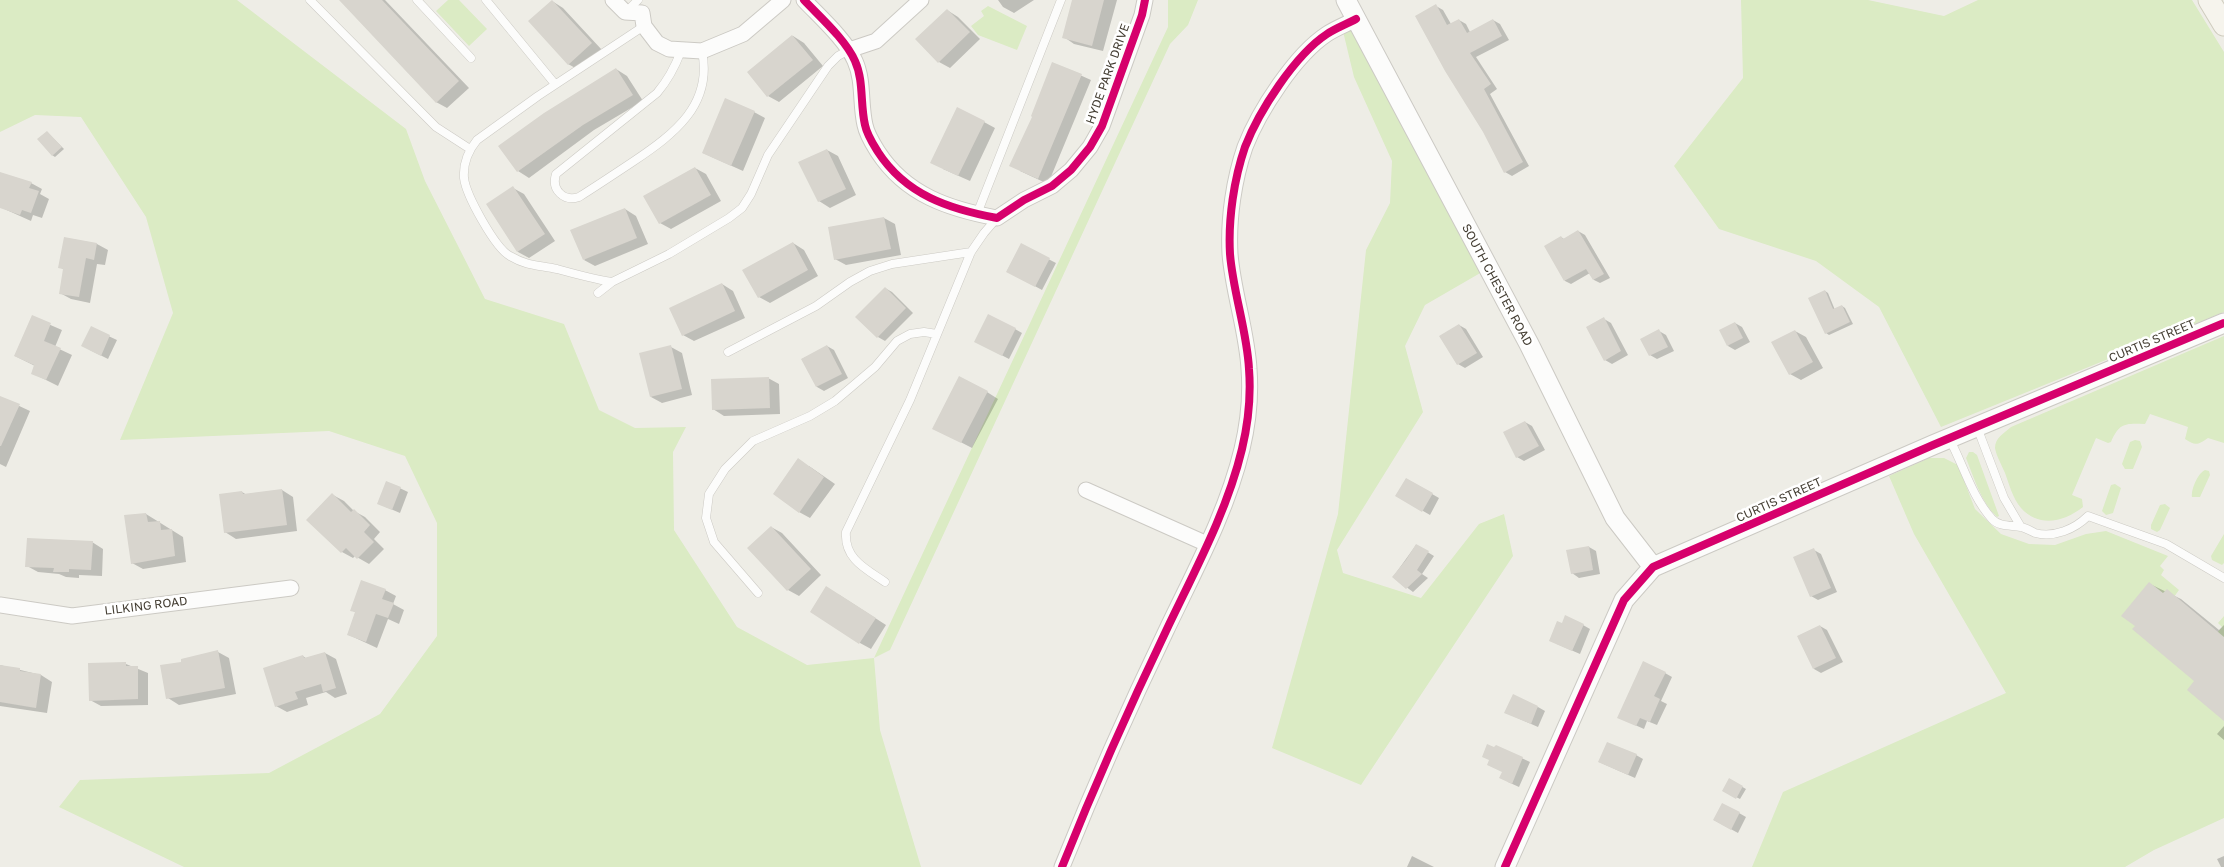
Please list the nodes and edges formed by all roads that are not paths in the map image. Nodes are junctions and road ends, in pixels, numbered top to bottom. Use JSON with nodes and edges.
{"nodes":[{"id":1,"x":310,"y":0,"type":"edge"},
{"id":2,"x":417,"y":0,"type":"edge"},
{"id":3,"x":486,"y":0,"type":"edge"},
{"id":4,"x":613,"y":0,"type":"edge"},
{"id":5,"x":638,"y":0,"type":"edge"},
{"id":6,"x":783,"y":0,"type":"edge"},
{"id":7,"x":804,"y":0,"type":"edge"},
{"id":8,"x":921,"y":0,"type":"edge"},
{"id":9,"x":1061,"y":0,"type":"edge"},
{"id":10,"x":1145,"y":0,"type":"edge"},
{"id":11,"x":1346,"y":0,"type":"edge"},
{"id":12,"x":2209,"y":0,"type":"edge"},
{"id":13,"x":625,"y":12,"type":"junction"},
{"id":14,"x":1356,"y":19,"type":"junction"},
{"id":15,"x":2224,"y":25,"type":"edge"},
{"id":16,"x":644,"y":26,"type":"junction"},
{"id":17,"x":849,"y":50,"type":"junction"},
{"id":18,"x":681,"y":51,"type":"junction"},
{"id":19,"x":702,"y":51,"type":"junction"},
{"id":20,"x":471,"y":58,"type":"dead end"},
{"id":21,"x":555,"y":84,"type":"junction"},
{"id":22,"x":470,"y":148,"type":"junction"},
{"id":23,"x":977,"y":214,"type":"junction"},
{"id":24,"x":997,"y":218,"type":"junction"},
{"id":25,"x":972,"y":252,"type":"junction"},
{"id":26,"x":612,"y":282,"type":"junction"},
{"id":27,"x":598,"y":292,"type":"dead end"},
{"id":28,"x":2224,"y":323,"type":"edge"},
{"id":29,"x":937,"y":334,"type":"junction"},
{"id":30,"x":728,"y":352,"type":"dead end"},
{"id":31,"x":1977,"y":426,"type":"junction"},
{"id":32,"x":1949,"y":438,"type":"junction"},
{"id":33,"x":1086,"y":490,"type":"dead end"},
{"id":34,"x":2022,"y":527,"type":"junction"},
{"id":35,"x":1207,"y":544,"type":"junction"},
{"id":36,"x":1653,"y":567,"type":"junction"},
{"id":37,"x":2224,"y":578,"type":"edge"},
{"id":38,"x":885,"y":582,"type":"dead end"},
{"id":39,"x":291,"y":588,"type":"dead end"},
{"id":40,"x":758,"y":593,"type":"dead end"},
{"id":41,"x":0,"y":605,"type":"edge"},
{"id":42,"x":1062,"y":867,"type":"edge"},
{"id":43,"x":1505,"y":867,"type":"edge"}],
"edges":[{"from":1,"to":22,"type":"lane"},
{"from":2,"to":20,"type":"lane"},
{"from":3,"to":21,"type":"lane"},
{"from":4,"to":13,"type":"street"},
{"from":5,"to":13,"type":"lane"},
{"from":6,"to":19,"type":"street"},
{"from":7,"to":17,"type":"street"},
{"from":8,"to":17,"type":"street"},
{"from":9,"to":23,"type":"lane"},
{"from":10,"to":24,"type":"street","name":"HYDE PARK DRIVE"},
{"from":11,"to":14,"type":"street","name":"SOUTH CHESTER ROAD"},
{"from":12,"to":15,"type":"main road"},
{"from":13,"to":16,"type":"street"},
{"from":14,"to":35,"type":"street"},
{"from":14,"to":36,"type":"street","name":"SOUTH CHESTER ROAD"},
{"from":16,"to":18,"type":"street"},
{"from":16,"to":21,"type":"lane"},
{"from":17,"to":23,"type":"street"},
{"from":17,"to":26,"type":"lane"},
{"from":18,"to":19,"type":"street"},
{"from":18,"to":19,"type":"lane"},
{"from":21,"to":22,"type":"lane"},
{"from":22,"to":26,"type":"lane"},
{"from":23,"to":24,"type":"street"},
{"from":24,"to":25,"type":"lane"},
{"from":25,"to":29,"type":"lane"},
{"from":25,"to":30,"type":"lane"},
{"from":26,"to":27,"type":"lane"},
{"from":28,"to":31,"type":"street","name":"CURTIS STREET"},
{"from":29,"to":38,"type":"lane"},
{"from":29,"to":40,"type":"lane"},
{"from":31,"to":32,"type":"street","name":"CURTIS STREET"},
{"from":31,"to":34,"type":"lane"},
{"from":32,"to":34,"type":"lane"},
{"from":32,"to":36,"type":"street","name":"CURTIS STREET"},
{"from":33,"to":35,"type":"street"},
{"from":34,"to":37,"type":"lane"},
{"from":35,"to":42,"type":"street"},
{"from":36,"to":43,"type":"street","name":"CURTIS STREET"},
{"from":39,"to":41,"type":"street","name":"LILKING ROAD"}]}
